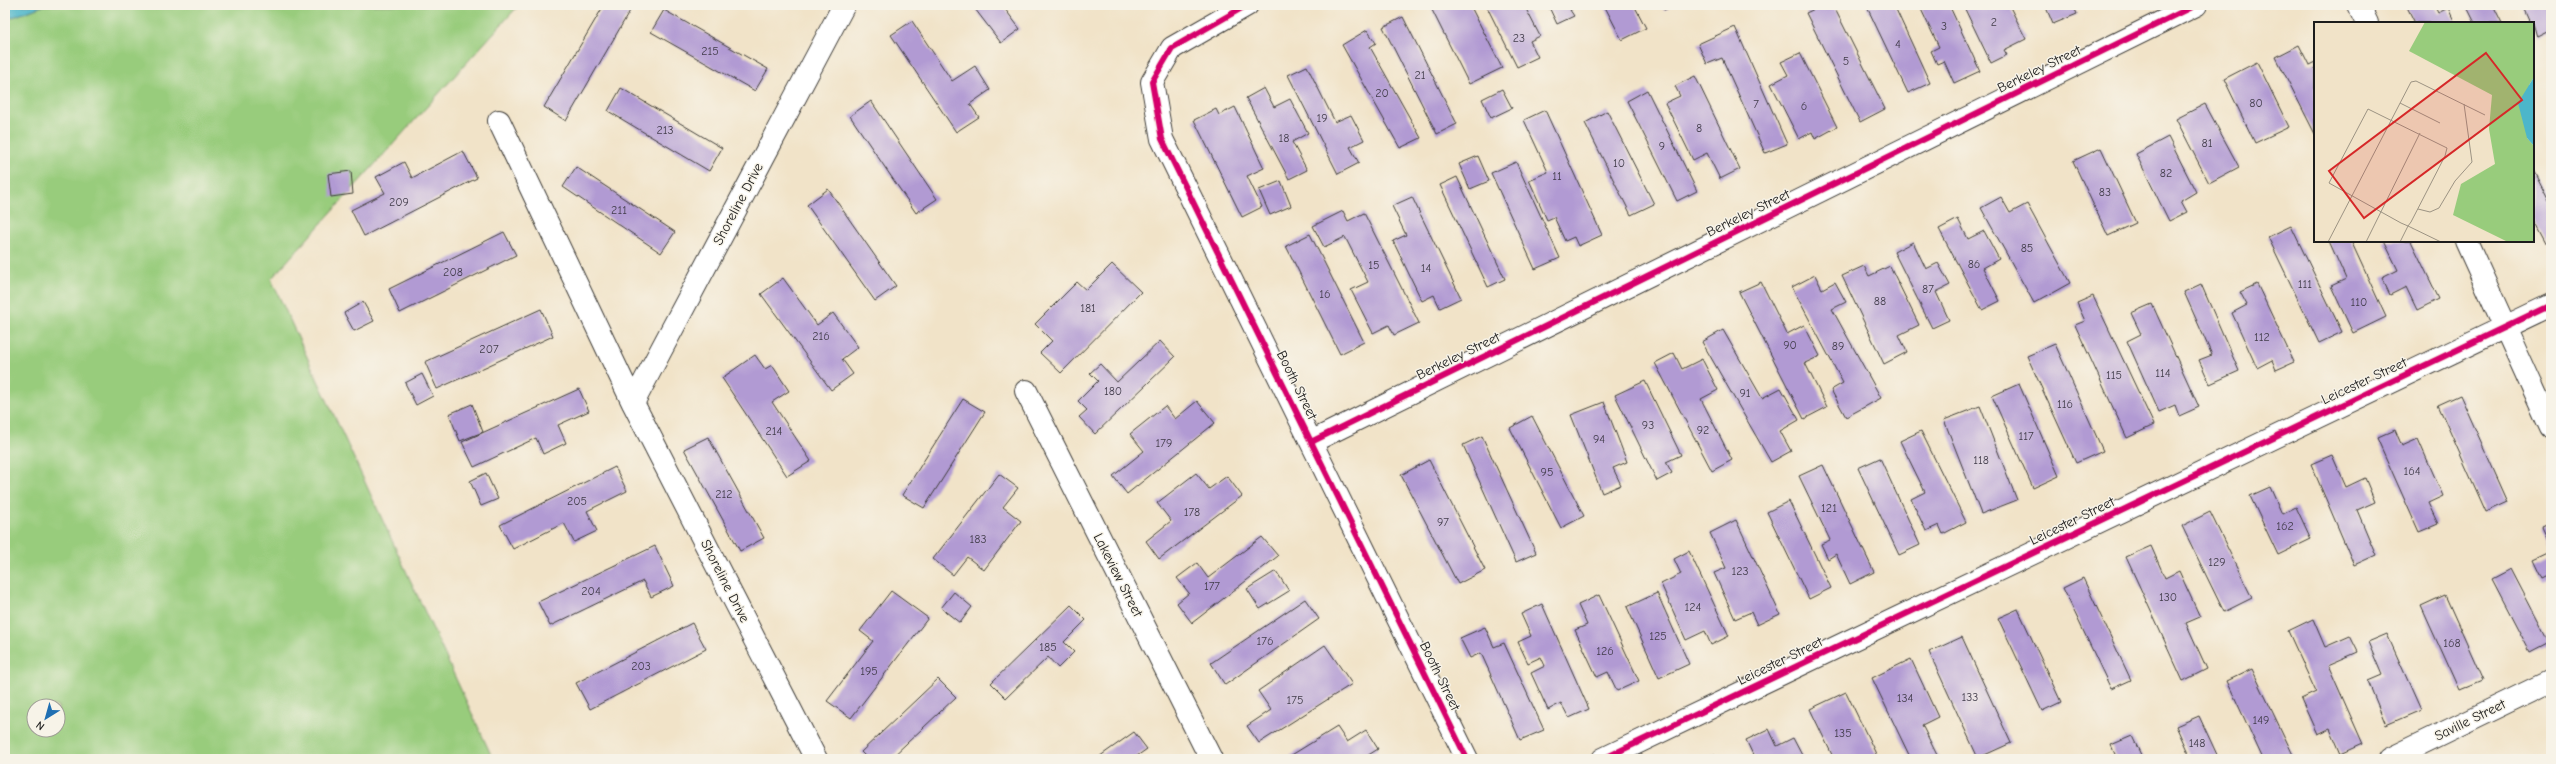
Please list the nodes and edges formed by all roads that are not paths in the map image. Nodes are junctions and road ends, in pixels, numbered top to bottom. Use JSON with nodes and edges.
{"nodes":[{"id":1,"x":844,"y":5,"type":"edge"},
{"id":2,"x":1247,"y":5,"type":"edge"},
{"id":3,"x":2196,"y":5,"type":"edge"},
{"id":4,"x":2358,"y":5,"type":"edge"},
{"id":5,"x":2366,"y":22,"type":"edge"},
{"id":6,"x":499,"y":121,"type":"dead end"},
{"id":7,"x":2466,"y":242,"type":"edge"},
{"id":8,"x":2551,"y":305,"type":"edge"},
{"id":9,"x":2505,"y":327,"type":"junction"},
{"id":10,"x":1026,"y":391,"type":"dead end"},
{"id":11,"x":633,"y":403,"type":"junction"},
{"id":12,"x":2551,"y":428,"type":"edge"},
{"id":13,"x":1311,"y":442,"type":"junction"},
{"id":14,"x":2551,"y":681,"type":"edge"},
{"id":15,"x":816,"y":759,"type":"edge"},
{"id":16,"x":1211,"y":759,"type":"edge"},
{"id":17,"x":1467,"y":759,"type":"edge"},
{"id":18,"x":1604,"y":759,"type":"edge"},
{"id":19,"x":2390,"y":759,"type":"edge"}],
"edges":[{"from":1,"to":11,"type":"street","name":"Shoreline Drive"},
{"from":2,"to":13,"type":"street","name":"Booth Street"},
{"from":3,"to":13,"type":"street","name":"Berkeley Street"},
{"from":4,"to":5,"type":"street"},
{"from":6,"to":11,"type":"street","name":"Shoreline Drive"},
{"from":7,"to":9,"type":"street"},
{"from":8,"to":9,"type":"street","name":"Leicester Street"},
{"from":9,"to":12,"type":"street"},
{"from":9,"to":18,"type":"street","name":"Leicester Street"},
{"from":10,"to":16,"type":"street","name":"Lakeview Street"},
{"from":11,"to":15,"type":"street","name":"Shoreline Drive"},
{"from":13,"to":17,"type":"street","name":"Booth Street"},
{"from":14,"to":19,"type":"street","name":"Saville Street"}]}
